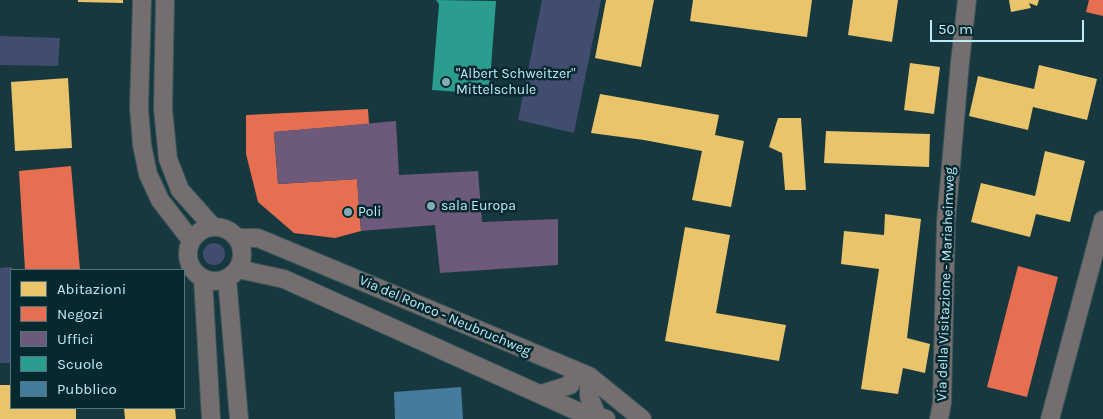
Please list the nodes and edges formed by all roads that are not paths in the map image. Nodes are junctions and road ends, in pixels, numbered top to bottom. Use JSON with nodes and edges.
{"nodes":[{"id":1,"x":142,"y":0,"type":"edge"},
{"id":2,"x":165,"y":0,"type":"edge"},
{"id":3,"x":967,"y":0,"type":"edge"},
{"id":4,"x":1103,"y":220,"type":"edge"},
{"id":5,"x":213,"y":227,"type":"junction"},
{"id":6,"x":236,"y":238,"type":"junction"},
{"id":7,"x":191,"y":240,"type":"junction"},
{"id":8,"x":233,"y":273,"type":"junction"},
{"id":9,"x":203,"y":278,"type":"junction"},
{"id":10,"x":583,"y":374,"type":"junction"},
{"id":11,"x":541,"y":394,"type":"junction"},
{"id":12,"x":1054,"y":400,"type":"junction"},
{"id":13,"x":601,"y":418,"type":"edge"},
{"id":14,"x":212,"y":419,"type":"edge"},
{"id":15,"x":239,"y":419,"type":"edge"},
{"id":16,"x":642,"y":419,"type":"edge"},
{"id":17,"x":939,"y":419,"type":"edge"},
{"id":18,"x":1050,"y":419,"type":"edge"},
{"id":19,"x":1060,"y":419,"type":"edge"}],
"edges":[{"from":1,"to":7,"type":"street"},
{"from":2,"to":5,"type":"street"},
{"from":3,"to":17,"type":"street","name":"Via della Visitazione - Mariaheimweg"},
{"from":4,"to":12,"type":"street"},
{"from":5,"to":6,"type":"street"},
{"from":5,"to":7,"type":"street"},
{"from":6,"to":8,"type":"street"},
{"from":6,"to":10,"type":"street","name":"Via del Ronco - Neubruchweg"},
{"from":7,"to":9,"type":"street"},
{"from":8,"to":9,"type":"street"},
{"from":8,"to":11,"type":"street"},
{"from":8,"to":15,"type":"street"},
{"from":9,"to":14,"type":"street"},
{"from":10,"to":11,"type":"street"},
{"from":10,"to":13,"type":"street"},
{"from":10,"to":16,"type":"street","name":"Via del Ronco - Neubruchweg"},
{"from":11,"to":13,"type":"street"},
{"from":12,"to":18,"type":"street"},
{"from":12,"to":19,"type":"street"}]}
